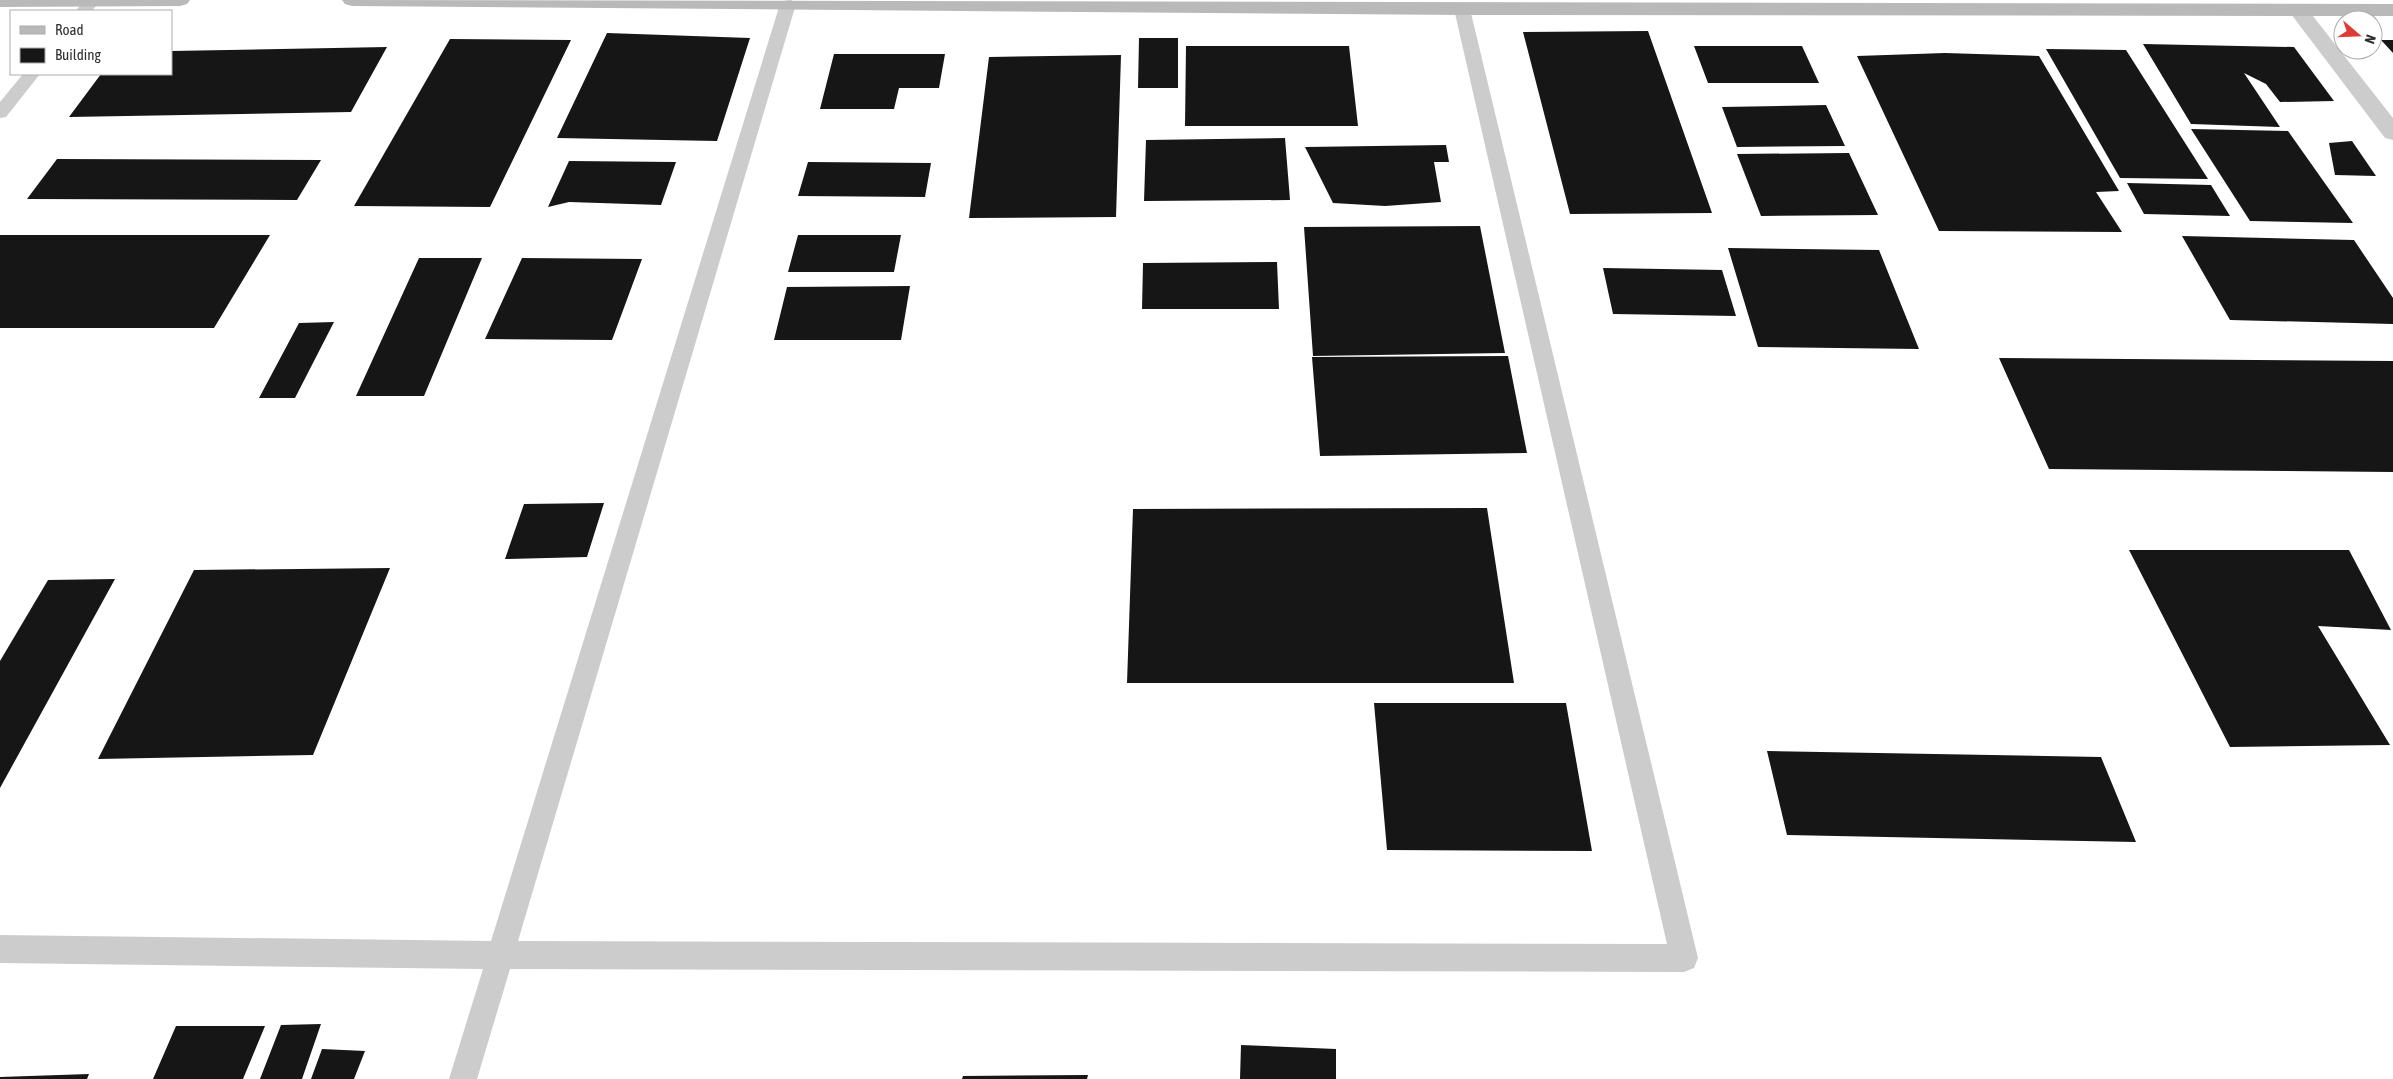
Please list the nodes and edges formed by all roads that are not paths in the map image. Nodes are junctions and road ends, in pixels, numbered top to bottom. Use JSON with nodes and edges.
{"nodes":[{"id":1,"x":180,"y":0,"type":"edge"},
{"id":2,"x":352,"y":0,"type":"edge"},
{"id":3,"x":0,"y":1,"type":"edge"},
{"id":4,"x":875,"y":2,"type":"edge"},
{"id":5,"x":788,"y":4,"type":"junction"},
{"id":6,"x":2142,"y":6,"type":"edge"},
{"id":7,"x":88,"y":7,"type":"edge"},
{"id":8,"x":1462,"y":9,"type":"junction"},
{"id":9,"x":2298,"y":10,"type":"junction"},
{"id":10,"x":2393,"y":10,"type":"edge"},
{"id":11,"x":31,"y":75,"type":"edge"},
{"id":12,"x":0,"y":113,"type":"edge"},
{"id":13,"x":2393,"y":133,"type":"edge"},
{"id":14,"x":0,"y":949,"type":"edge"},
{"id":15,"x":501,"y":955,"type":"junction"},
{"id":16,"x":463,"y":1079,"type":"edge"}],
"edges":[{"from":1,"to":7,"type":"street"},
{"from":2,"to":5,"type":"street"},
{"from":3,"to":7,"type":"street"},
{"from":4,"to":5,"type":"street"},
{"from":4,"to":8,"type":"street"},
{"from":5,"to":15,"type":"lane"},
{"from":6,"to":8,"type":"street"},
{"from":6,"to":9,"type":"street"},
{"from":8,"to":15,"type":"lane"},
{"from":9,"to":10,"type":"street"},
{"from":9,"to":13,"type":"street"},
{"from":11,"to":12,"type":"lane"},
{"from":14,"to":15,"type":"lane"},
{"from":15,"to":16,"type":"lane"}]}
